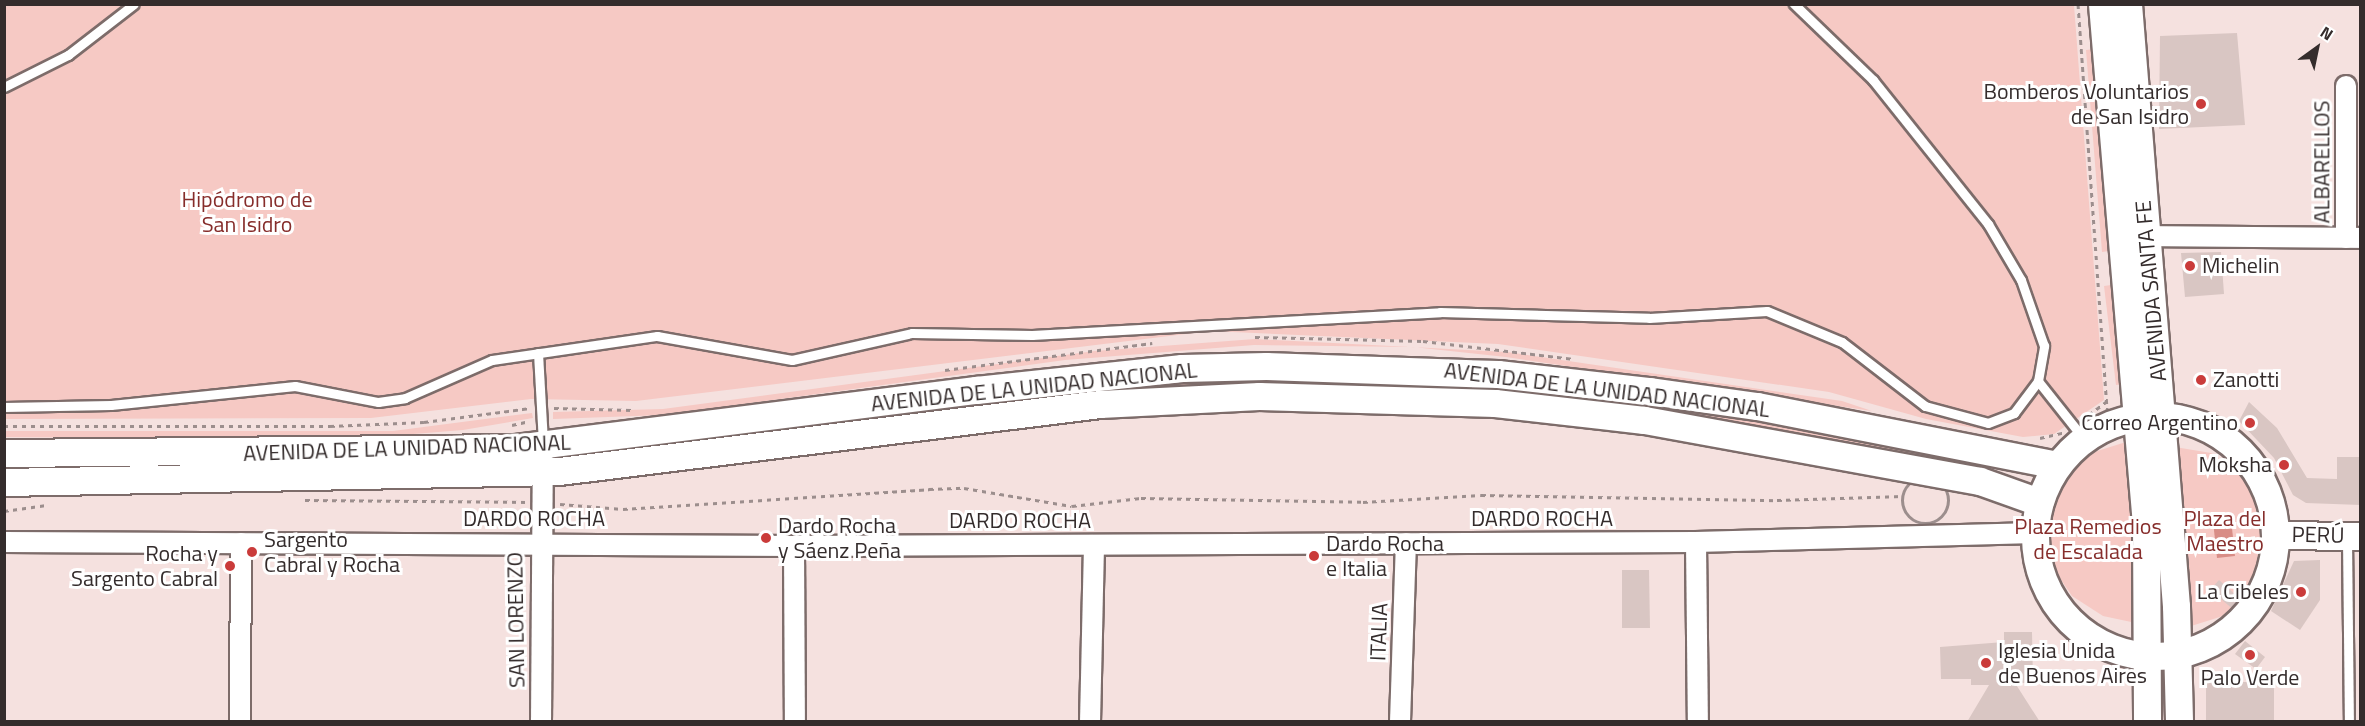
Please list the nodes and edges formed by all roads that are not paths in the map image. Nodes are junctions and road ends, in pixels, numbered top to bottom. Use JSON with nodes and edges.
{"nodes":[{"id":1,"x":134,"y":4,"type":"edge"},
{"id":2,"x":1794,"y":4,"type":"edge"},
{"id":3,"x":2102,"y":4,"type":"edge"},
{"id":4,"x":2128,"y":4,"type":"edge"},
{"id":5,"x":2346,"y":86,"type":"dead end"},
{"id":6,"x":4,"y":87,"type":"edge"},
{"id":7,"x":2123,"y":106,"type":"junction"},
{"id":8,"x":2147,"y":236,"type":"junction"},
{"id":9,"x":2353,"y":238,"type":"edge"},
{"id":10,"x":538,"y":353,"type":"junction"},
{"id":11,"x":2038,"y":381,"type":"junction"},
{"id":12,"x":4,"y":406,"type":"edge"},
{"id":13,"x":2150,"y":416,"type":"junction"},
{"id":14,"x":2074,"y":433,"type":"junction"},
{"id":15,"x":4,"y":453,"type":"edge"},
{"id":16,"x":543,"y":459,"type":"junction"},
{"id":17,"x":2057,"y":465,"type":"junction"},
{"id":18,"x":4,"y":482,"type":"edge"},
{"id":19,"x":2039,"y":502,"type":"junction"},
{"id":20,"x":2035,"y":533,"type":"junction"},
{"id":21,"x":2275,"y":535,"type":"junction"},
{"id":22,"x":2354,"y":536,"type":"edge"},
{"id":23,"x":4,"y":542,"type":"edge"},
{"id":24,"x":539,"y":542,"type":"junction"},
{"id":25,"x":1696,"y":542,"type":"junction"},
{"id":26,"x":241,"y":543,"type":"junction"},
{"id":27,"x":1406,"y":543,"type":"junction"},
{"id":28,"x":1094,"y":545,"type":"junction"},
{"id":29,"x":794,"y":546,"type":"junction"},
{"id":30,"x":2179,"y":653,"type":"junction"},
{"id":31,"x":2149,"y":655,"type":"junction"},
{"id":32,"x":2349,"y":670,"type":"junction"},
{"id":33,"x":2361,"y":671,"type":"edge"},
{"id":34,"x":240,"y":722,"type":"edge"},
{"id":35,"x":542,"y":722,"type":"edge"},
{"id":36,"x":795,"y":722,"type":"edge"},
{"id":37,"x":1090,"y":722,"type":"edge"},
{"id":38,"x":1400,"y":722,"type":"edge"},
{"id":39,"x":1698,"y":722,"type":"edge"},
{"id":40,"x":2147,"y":722,"type":"edge"},
{"id":41,"x":2179,"y":722,"type":"edge"},
{"id":42,"x":2349,"y":722,"type":"edge"}],
"edges":[{"from":1,"to":6,"type":"lane"},
{"from":2,"to":11,"type":"lane"},
{"from":3,"to":7,"type":"main road","name":"AVENIDA SANTA FE"},
{"from":4,"to":7,"type":"main road","name":"AVENIDA SANTA FE"},
{"from":5,"to":9,"type":"street","name":"ALBARELLOS"},
{"from":7,"to":8,"type":"main road","name":"AVENIDA SANTA FE"},
{"from":7,"to":13,"type":"main road","name":"AVENIDA SANTA FE"},
{"from":8,"to":9,"type":"street"},
{"from":8,"to":13,"type":"main road","name":"AVENIDA SANTA FE"},
{"from":10,"to":11,"type":"lane"},
{"from":10,"to":12,"type":"lane"},
{"from":10,"to":16,"type":"lane"},
{"from":11,"to":14,"type":"lane"},
{"from":13,"to":14,"type":"main road"},
{"from":13,"to":21,"type":"main road"},
{"from":13,"to":30,"type":"main road","name":"AVENIDA SANTA FE"},
{"from":13,"to":31,"type":"main road","name":"AVENIDA SANTA FE"},
{"from":14,"to":17,"type":"main road"},
{"from":15,"to":16,"type":"main road","name":"AVENIDA DE LA UNIDAD NACIONAL"},
{"from":16,"to":17,"type":"main road","name":"AVENIDA DE LA UNIDAD NACIONAL"},
{"from":16,"to":18,"type":"main road","name":"AVENIDA DE LA UNIDAD NACIONAL"},
{"from":16,"to":19,"type":"main road","name":"AVENIDA DE LA UNIDAD NACIONAL"},
{"from":16,"to":24,"type":"street","name":"SAN LORENZO"},
{"from":17,"to":19,"type":"main road"},
{"from":19,"to":20,"type":"main road"},
{"from":20,"to":25,"type":"street","name":"DARDO ROCHA"},
{"from":20,"to":31,"type":"main road"},
{"from":21,"to":22,"type":"main road","name":"PERÚ"},
{"from":21,"to":30,"type":"main road"},
{"from":22,"to":32,"type":"lane"},
{"from":23,"to":26,"type":"street","name":"DARDO ROCHA"},
{"from":24,"to":26,"type":"street","name":"DARDO ROCHA"},
{"from":24,"to":29,"type":"street","name":"DARDO ROCHA"},
{"from":24,"to":35,"type":"street","name":"SAN LORENZO"},
{"from":25,"to":27,"type":"street","name":"DARDO ROCHA"},
{"from":25,"to":39,"type":"street"},
{"from":26,"to":34,"type":"street"},
{"from":27,"to":28,"type":"street","name":"DARDO ROCHA"},
{"from":27,"to":38,"type":"street","name":"ITALIA"},
{"from":28,"to":29,"type":"street","name":"DARDO ROCHA"},
{"from":28,"to":37,"type":"street"},
{"from":29,"to":36,"type":"street"},
{"from":30,"to":31,"type":"main road"},
{"from":30,"to":41,"type":"main road","name":"AVENIDA SANTA FE"},
{"from":31,"to":40,"type":"main road","name":"AVENIDA SANTA FE"},
{"from":32,"to":33,"type":"lane"},
{"from":32,"to":42,"type":"lane"}]}
